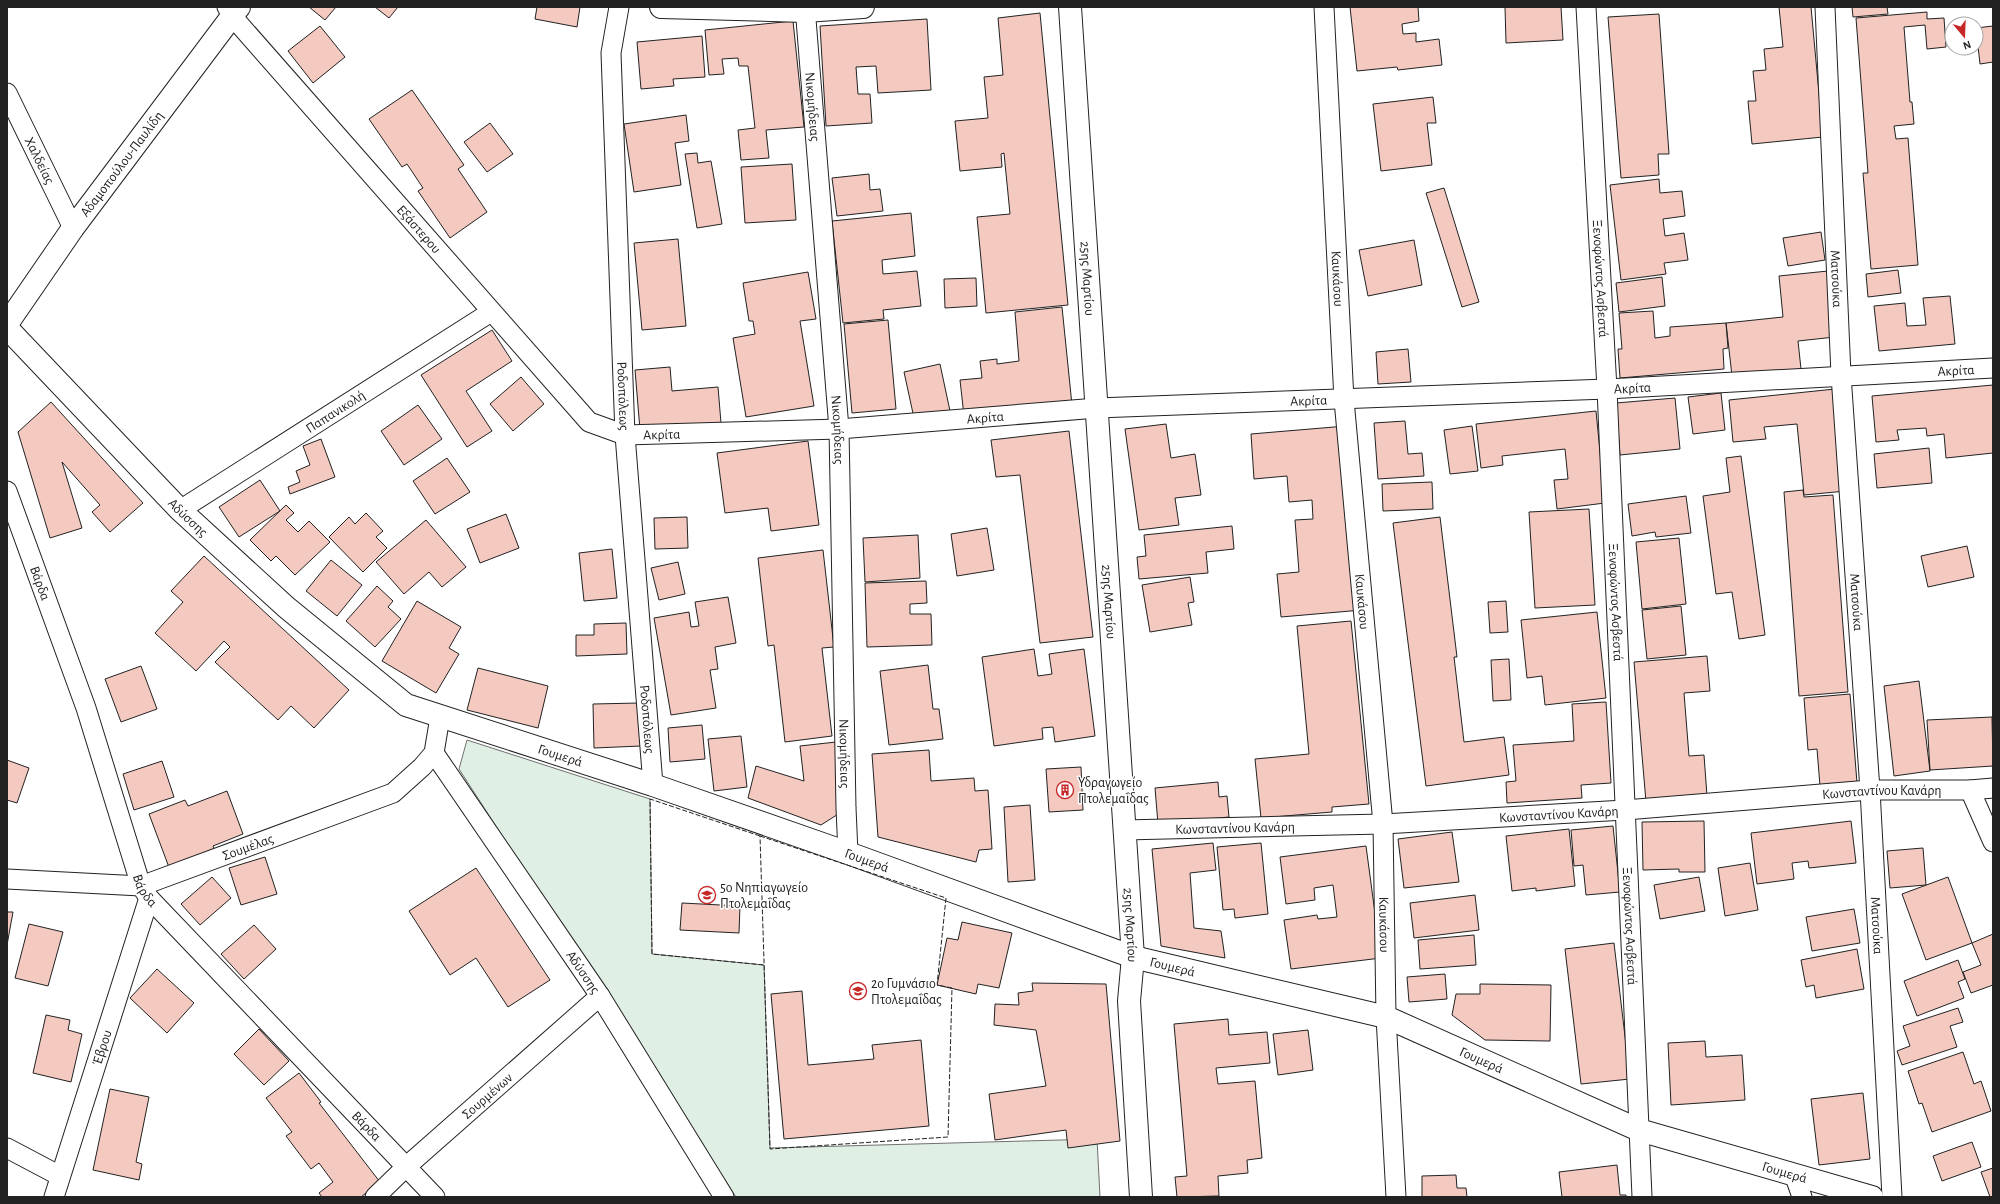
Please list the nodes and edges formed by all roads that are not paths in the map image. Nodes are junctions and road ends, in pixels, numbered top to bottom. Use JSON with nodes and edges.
{"nodes":[{"id":1,"x":619,"y":7,"type":"edge"},
{"id":2,"x":662,"y":7,"type":"edge"},
{"id":3,"x":863,"y":7,"type":"edge"},
{"id":4,"x":1070,"y":7,"type":"edge"},
{"id":5,"x":1324,"y":7,"type":"edge"},
{"id":6,"x":1586,"y":7,"type":"edge"},
{"id":7,"x":1825,"y":7,"type":"edge"},
{"id":8,"x":805,"y":9,"type":"edge"},
{"id":9,"x":233,"y":10,"type":"edge"},
{"id":10,"x":7,"y":93,"type":"edge"},
{"id":11,"x":73,"y":228,"type":"junction"},
{"id":12,"x":491,"y":312,"type":"junction"},
{"id":13,"x":7,"y":324,"type":"edge"},
{"id":14,"x":7,"y":328,"type":"edge"},
{"id":15,"x":1993,"y":368,"type":"edge"},
{"id":16,"x":1841,"y":375,"type":"junction"},
{"id":17,"x":1607,"y":389,"type":"junction"},
{"id":18,"x":1344,"y":400,"type":"junction"},
{"id":19,"x":1097,"y":408,"type":"junction"},
{"id":20,"x":839,"y":430,"type":"junction"},
{"id":21,"x":625,"y":435,"type":"junction"},
{"id":22,"x":7,"y":491,"type":"edge"},
{"id":23,"x":180,"y":510,"type":"junction"},
{"id":24,"x":387,"y":689,"type":"joint"},
{"id":25,"x":440,"y":718,"type":"junction"},
{"id":26,"x":434,"y":753,"type":"junction"},
{"id":27,"x":653,"y":785,"type":"junction"},
{"id":28,"x":1993,"y":788,"type":"edge"},
{"id":29,"x":1870,"y":790,"type":"junction"},
{"id":30,"x":1970,"y":790,"type":"junction"},
{"id":31,"x":1625,"y":810,"type":"junction"},
{"id":32,"x":1383,"y":824,"type":"junction"},
{"id":33,"x":1124,"y":830,"type":"junction"},
{"id":34,"x":1993,"y":842,"type":"edge"},
{"id":35,"x":848,"y":853,"type":"junction"},
{"id":36,"x":7,"y":879,"type":"edge"},
{"id":37,"x":145,"y":892,"type":"junction"},
{"id":38,"x":1133,"y":957,"type":"junction"},
{"id":39,"x":600,"y":996,"type":"junction"},
{"id":40,"x":1386,"y":1017,"type":"junction"},
{"id":41,"x":1639,"y":1130,"type":"junction"},
{"id":42,"x":7,"y":1148,"type":"edge"},
{"id":43,"x":406,"y":1166,"type":"junction"},
{"id":44,"x":1794,"y":1174,"type":"junction"},
{"id":45,"x":60,"y":1176,"type":"junction"},
{"id":46,"x":54,"y":1197,"type":"edge"},
{"id":47,"x":375,"y":1197,"type":"edge"},
{"id":48,"x":435,"y":1197,"type":"edge"},
{"id":49,"x":724,"y":1197,"type":"edge"},
{"id":50,"x":1141,"y":1197,"type":"edge"},
{"id":51,"x":1396,"y":1197,"type":"edge"},
{"id":52,"x":1642,"y":1197,"type":"edge"},
{"id":53,"x":1802,"y":1197,"type":"edge"},
{"id":54,"x":1872,"y":1197,"type":"edge"},
{"id":55,"x":1892,"y":1197,"type":"edge"}],
"edges":[{"from":1,"to":21,"type":"street","name":"Ροδοπόλεως"},
{"from":2,"to":8,"type":"street"},
{"from":3,"to":8,"type":"street"},
{"from":4,"to":19,"type":"street","name":"25ης Μαρτίου"},
{"from":5,"to":18,"type":"street","name":"Καυκάσου"},
{"from":6,"to":17,"type":"street","name":"Ξενοφώντος Ασβεστά"},
{"from":7,"to":16,"type":"street","name":"Ματσούκα"},
{"from":8,"to":20,"type":"street","name":"Νικομήδειας"},
{"from":9,"to":11,"type":"street","name":"Αδαμοπούλου-Παυλίδη"},
{"from":9,"to":12,"type":"street","name":"Εξάστερου"},
{"from":10,"to":11,"type":"street","name":"Χαλδείας"},
{"from":11,"to":13,"type":"street","name":"Αδαμοπούλου-Παυλίδη"},
{"from":12,"to":21,"type":"street","name":"Εξάστερου"},
{"from":12,"to":23,"type":"street","name":"Παπανικολή"},
{"from":14,"to":23,"type":"street","name":"Αδύσσης"},
{"from":15,"to":16,"type":"street","name":"Ακρίτα"},
{"from":16,"to":17,"type":"street","name":"Ακρίτα"},
{"from":16,"to":29,"type":"street","name":"Ματσούκα"},
{"from":17,"to":18,"type":"street","name":"Ακρίτα"},
{"from":17,"to":31,"type":"street","name":"Ξενοφώντος Ασβεστά"},
{"from":18,"to":19,"type":"street","name":"Ακρίτα"},
{"from":18,"to":32,"type":"street","name":"Καυκάσου"},
{"from":19,"to":20,"type":"street","name":"Ακρίτα"},
{"from":19,"to":33,"type":"street","name":"25ης Μαρτίου"},
{"from":20,"to":21,"type":"street","name":"Ακρίτα"},
{"from":20,"to":35,"type":"street","name":"Νικομήδειας"},
{"from":21,"to":27,"type":"street","name":"Ροδοπόλεως"},
{"from":22,"to":37,"type":"street","name":"Βάρδα"},
{"from":23,"to":24,"type":"street","name":"Αδύσσης"},
{"from":24,"to":25,"type":"street","name":"Γουμερά"},
{"from":25,"to":26,"type":"street"},
{"from":25,"to":27,"type":"street","name":"Γουμερά"},
{"from":26,"to":37,"type":"street","name":"Σουμέλας"},
{"from":26,"to":39,"type":"street","name":"Αδύσσης"},
{"from":27,"to":35,"type":"street","name":"Γουμερά"},
{"from":28,"to":30,"type":"street","name":"Κωνσταντίνου Κανάρη"},
{"from":29,"to":30,"type":"street","name":"Κωνσταντίνου Κανάρη"},
{"from":29,"to":31,"type":"street","name":"Κωνσταντίνου Κανάρη"},
{"from":29,"to":55,"type":"street","name":"Ματσούκα"},
{"from":30,"to":34,"type":"street"},
{"from":31,"to":32,"type":"street","name":"Κωνσταντίνου Κανάρη"},
{"from":31,"to":41,"type":"street","name":"Ξενοφώντος Ασβεστά"},
{"from":32,"to":33,"type":"street","name":"Κωνσταντίνου Κανάρη"},
{"from":32,"to":40,"type":"street","name":"Καυκάσου"},
{"from":33,"to":38,"type":"street","name":"25ης Μαρτίου"},
{"from":35,"to":38,"type":"street","name":"Γουμερά"},
{"from":36,"to":37,"type":"street","name":"Σουμέλας"},
{"from":37,"to":43,"type":"street","name":"Βάρδα"},
{"from":37,"to":45,"type":"street","name":"Έβρου"},
{"from":38,"to":40,"type":"street","name":"Γουμερά"},
{"from":38,"to":50,"type":"street","name":"25ης Μαρτίου"},
{"from":39,"to":43,"type":"street","name":"Σουρμένων"},
{"from":39,"to":49,"type":"street","name":"Αδύσσης"},
{"from":40,"to":41,"type":"street","name":"Γουμερά"},
{"from":40,"to":51,"type":"street","name":"Καυκάσου"},
{"from":41,"to":44,"type":"street","name":"Γουμερά"},
{"from":41,"to":52,"type":"street","name":"Ξενοφώντος Ασβεστά"},
{"from":42,"to":45,"type":"street"},
{"from":43,"to":47,"type":"street","name":"Σουρμένων"},
{"from":43,"to":48,"type":"street","name":"Βάρδα"},
{"from":44,"to":53,"type":"street"},
{"from":44,"to":54,"type":"street","name":"Γουμερά"},
{"from":45,"to":46,"type":"street","name":"Έβρου"}]}
